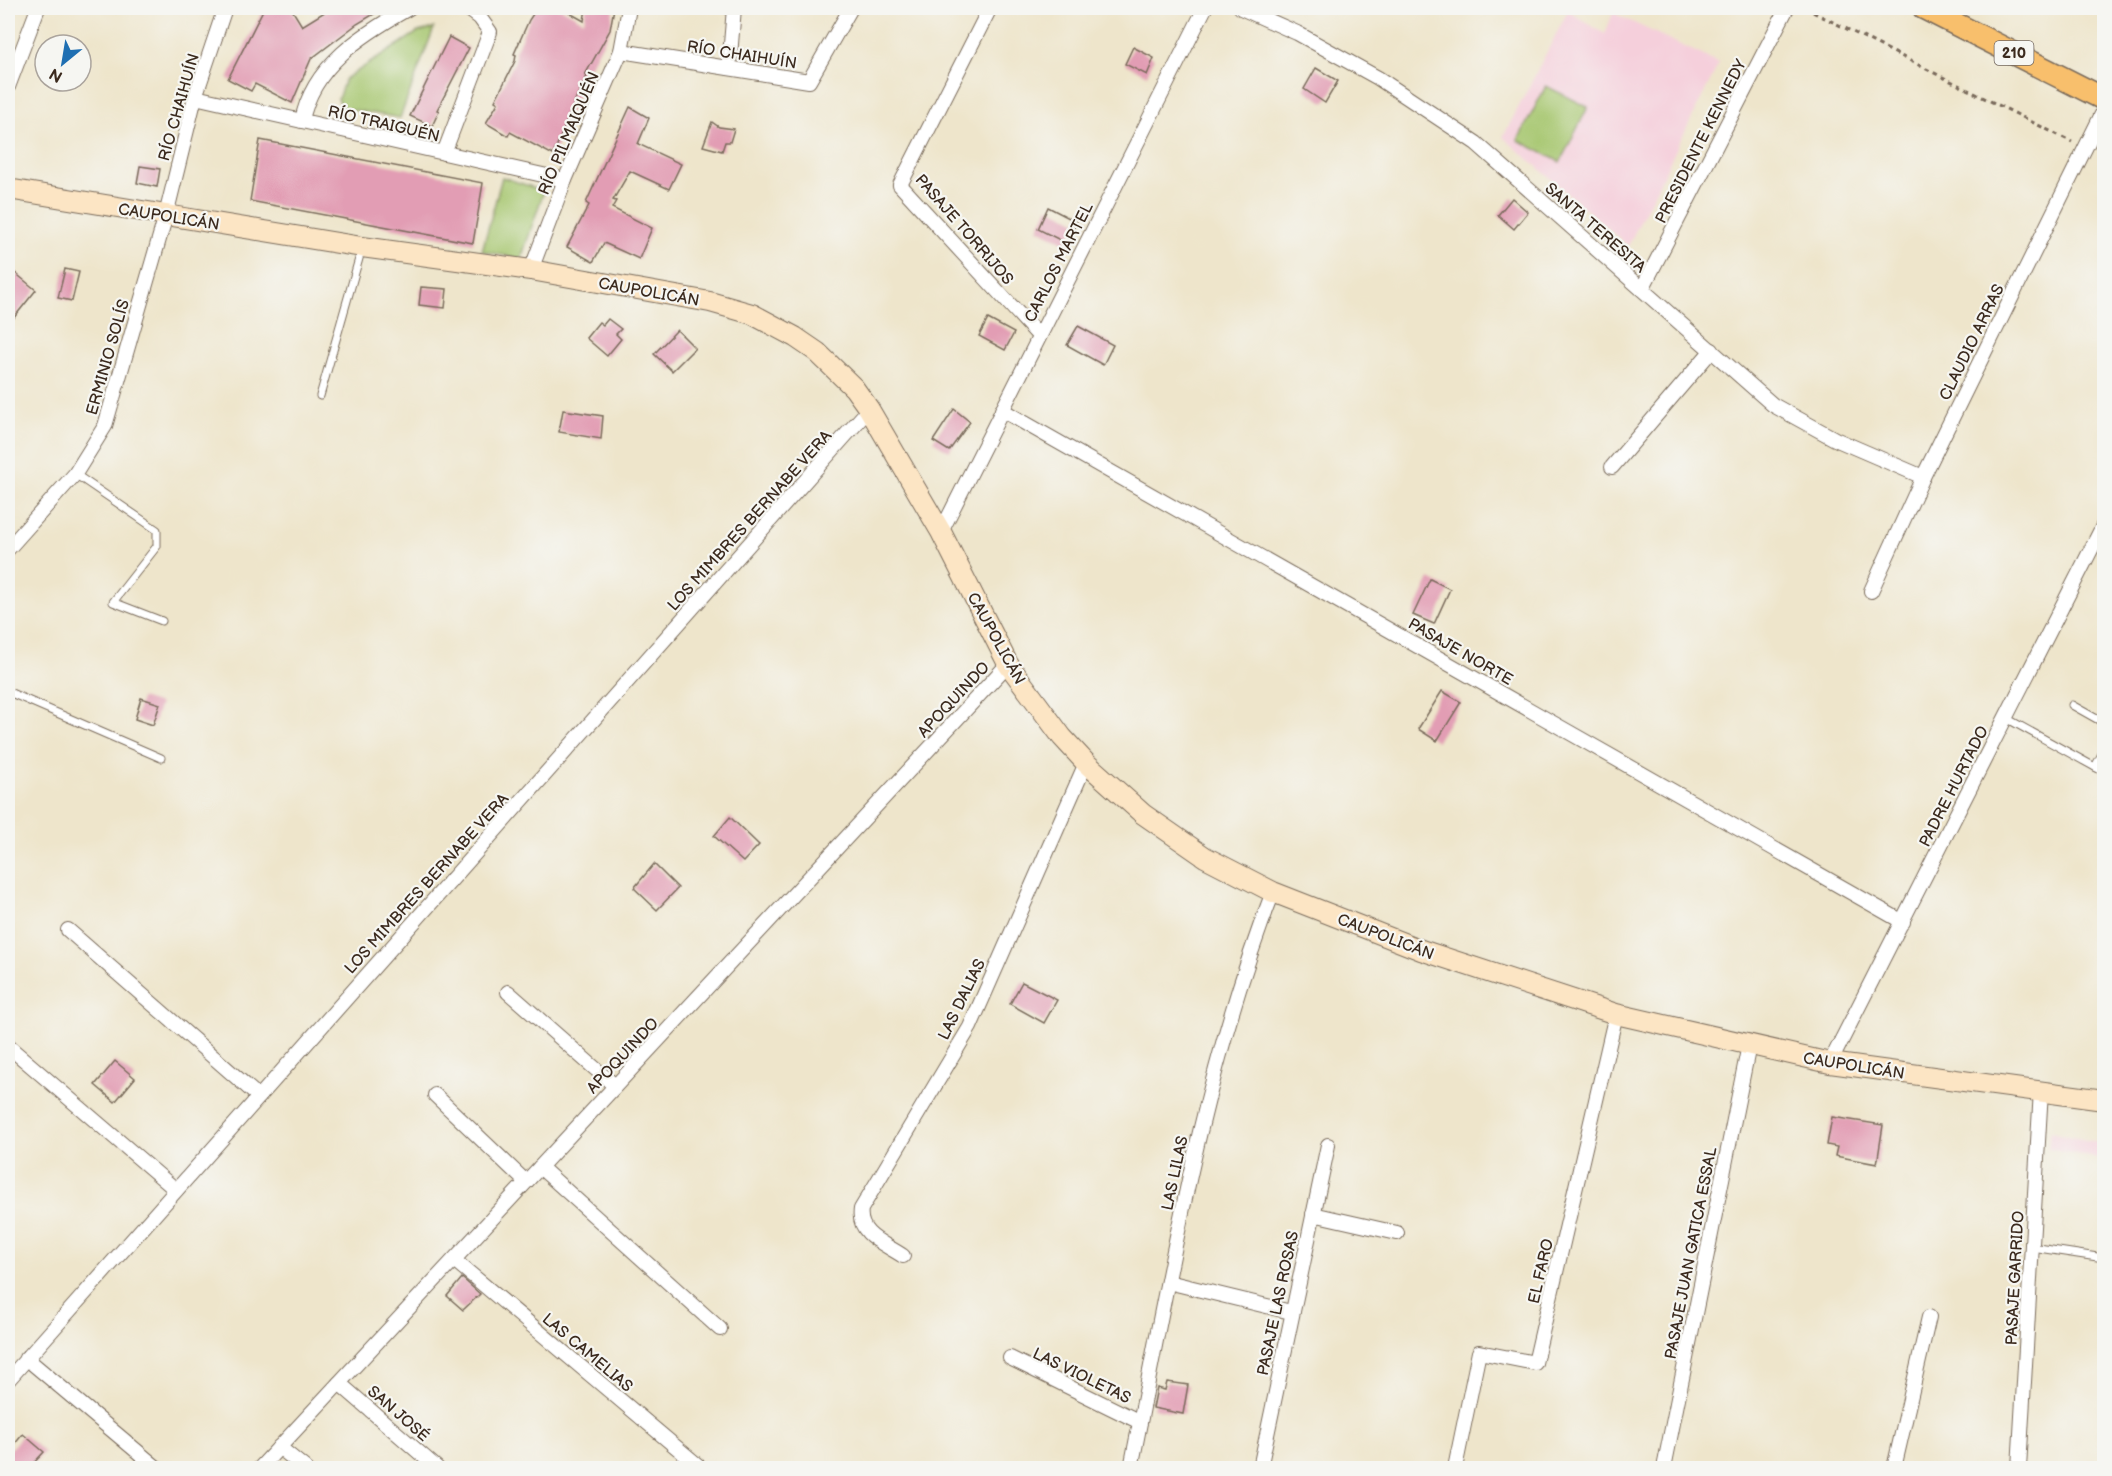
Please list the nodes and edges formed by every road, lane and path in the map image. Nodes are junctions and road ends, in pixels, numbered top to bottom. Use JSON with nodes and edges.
{"nodes":[{"id":1,"x":38,"y":8,"type":"edge"},
{"id":2,"x":225,"y":8,"type":"edge"},
{"id":3,"x":409,"y":8,"type":"edge"},
{"id":4,"x":467,"y":8,"type":"edge"},
{"id":5,"x":629,"y":8,"type":"edge"},
{"id":6,"x":734,"y":8,"type":"edge"},
{"id":7,"x":851,"y":8,"type":"edge"},
{"id":8,"x":990,"y":8,"type":"edge"},
{"id":9,"x":1205,"y":8,"type":"edge"},
{"id":10,"x":1241,"y":8,"type":"edge"},
{"id":11,"x":1787,"y":8,"type":"edge"},
{"id":12,"x":1805,"y":8,"type":"edge"},
{"id":13,"x":1924,"y":8,"type":"edge"},
{"id":14,"x":621,"y":51,"type":"junction"},
{"id":15,"x":729,"y":68,"type":"junction"},
{"id":16,"x":8,"y":87,"type":"edge"},
{"id":17,"x":195,"y":98,"type":"junction"},
{"id":18,"x":2104,"y":99,"type":"edge"},
{"id":19,"x":2104,"y":110,"type":"edge"},
{"id":20,"x":302,"y":121,"type":"junction"},
{"id":21,"x":2085,"y":148,"type":"junction"},
{"id":22,"x":444,"y":153,"type":"junction"},
{"id":23,"x":565,"y":180,"type":"junction"},
{"id":24,"x":8,"y":189,"type":"edge"},
{"id":25,"x":166,"y":215,"type":"junction"},
{"id":26,"x":362,"y":247,"type":"junction"},
{"id":27,"x":531,"y":270,"type":"junction"},
{"id":28,"x":1642,"y":289,"type":"junction"},
{"id":29,"x":1039,"y":336,"type":"junction"},
{"id":30,"x":1712,"y":350,"type":"junction"},
{"id":31,"x":320,"y":396,"type":"dead end"},
{"id":32,"x":869,"y":409,"type":"junction"},
{"id":33,"x":1002,"y":410,"type":"junction"},
{"id":34,"x":1612,"y":467,"type":"dead end"},
{"id":35,"x":75,"y":474,"type":"junction"},
{"id":36,"x":1923,"y":477,"type":"junction"},
{"id":37,"x":2104,"y":524,"type":"edge"},
{"id":38,"x":941,"y":531,"type":"junction"},
{"id":39,"x":8,"y":549,"type":"edge"},
{"id":40,"x":1870,"y":591,"type":"dead end"},
{"id":41,"x":162,"y":621,"type":"dead end"},
{"id":42,"x":1008,"y":664,"type":"junction"},
{"id":43,"x":8,"y":697,"type":"edge"},
{"id":44,"x":2072,"y":705,"type":"dead end"},
{"id":45,"x":2006,"y":718,"type":"junction"},
{"id":46,"x":2104,"y":723,"type":"edge"},
{"id":47,"x":2104,"y":750,"type":"edge"},
{"id":48,"x":161,"y":758,"type":"dead end"},
{"id":49,"x":1086,"y":763,"type":"junction"},
{"id":50,"x":2096,"y":767,"type":"junction"},
{"id":51,"x":2104,"y":772,"type":"edge"},
{"id":52,"x":1273,"y":892,"type":"junction"},
{"id":53,"x":1903,"y":922,"type":"junction"},
{"id":54,"x":68,"y":930,"type":"dead end"},
{"id":55,"x":508,"y":992,"type":"dead end"},
{"id":56,"x":1616,"y":1014,"type":"junction"},
{"id":57,"x":1749,"y":1045,"type":"junction"},
{"id":58,"x":8,"y":1046,"type":"edge"},
{"id":59,"x":1830,"y":1064,"type":"junction"},
{"id":60,"x":615,"y":1086,"type":"junction"},
{"id":61,"x":2041,"y":1090,"type":"junction"},
{"id":62,"x":435,"y":1095,"type":"dead end"},
{"id":63,"x":259,"y":1096,"type":"junction"},
{"id":64,"x":2104,"y":1100,"type":"edge"},
{"id":65,"x":1328,"y":1145,"type":"dead end"},
{"id":66,"x":540,"y":1167,"type":"junction"},
{"id":67,"x":526,"y":1182,"type":"junction"},
{"id":68,"x":176,"y":1190,"type":"junction"},
{"id":69,"x":1313,"y":1214,"type":"junction"},
{"id":70,"x":1397,"y":1233,"type":"dead end"},
{"id":71,"x":2032,"y":1247,"type":"junction"},
{"id":72,"x":903,"y":1256,"type":"dead end"},
{"id":73,"x":2104,"y":1258,"type":"edge"},
{"id":74,"x":454,"y":1260,"type":"junction"},
{"id":75,"x":1168,"y":1282,"type":"junction"},
{"id":76,"x":1291,"y":1312,"type":"junction"},
{"id":77,"x":1929,"y":1317,"type":"dead end"},
{"id":78,"x":720,"y":1329,"type":"dead end"},
{"id":79,"x":26,"y":1358,"type":"junction"},
{"id":80,"x":1010,"y":1358,"type":"dead end"},
{"id":81,"x":8,"y":1380,"type":"edge"},
{"id":82,"x":339,"y":1383,"type":"junction"},
{"id":83,"x":1140,"y":1422,"type":"junction"},
{"id":84,"x":279,"y":1447,"type":"junction"},
{"id":85,"x":158,"y":1468,"type":"edge"},
{"id":86,"x":260,"y":1468,"type":"edge"},
{"id":87,"x":305,"y":1468,"type":"edge"},
{"id":88,"x":437,"y":1468,"type":"edge"},
{"id":89,"x":701,"y":1468,"type":"edge"},
{"id":90,"x":1131,"y":1468,"type":"edge"},
{"id":91,"x":1260,"y":1468,"type":"edge"},
{"id":92,"x":1455,"y":1468,"type":"edge"},
{"id":93,"x":1664,"y":1468,"type":"edge"},
{"id":94,"x":1894,"y":1468,"type":"edge"},
{"id":95,"x":2019,"y":1468,"type":"edge"}],
"edges":[{"from":1,"to":16,"type":"street"},
{"from":2,"to":17,"type":"street","name":"RÍO CHAIHUÍN"},
{"from":3,"to":20,"type":"street"},
{"from":4,"to":22,"type":"street"},
{"from":5,"to":14,"type":"street","name":"RÍO PILMAIQUÉN"},
{"from":6,"to":15,"type":"street"},
{"from":7,"to":15,"type":"street","name":"RÍO CHAIHUÍN"},
{"from":8,"to":29,"type":"street","name":"PASAJE TORRIJOS"},
{"from":9,"to":29,"type":"street","name":"CARLOS MARTEL"},
{"from":10,"to":28,"type":"street","name":"SANTA TERESITA"},
{"from":11,"to":28,"type":"street","name":"PRESIDENTE KENNEDY"},
{"from":12,"to":21,"type":"path"},
{"from":13,"to":18,"type":"main road","number":"210"},
{"from":14,"to":15,"type":"street","name":"RÍO CHAIHUÍN"},
{"from":14,"to":23,"type":"street","name":"RÍO PILMAIQUÉN"},
{"from":17,"to":20,"type":"street","name":"RÍO TRAIGUÉN"},
{"from":17,"to":25,"type":"street","name":"RÍO CHAIHUÍN"},
{"from":19,"to":21,"type":"street","name":"CLAUDIO ARRAS"},
{"from":20,"to":22,"type":"street","name":"RÍO TRAIGUÉN"},
{"from":21,"to":36,"type":"street","name":"CLAUDIO ARRAS"},
{"from":22,"to":23,"type":"street","name":"RÍO TRAIGUÉN"},
{"from":23,"to":27,"type":"street","name":"RÍO PILMAIQUÉN"},
{"from":24,"to":25,"type":"street","name":"CAUPOLICÁN"},
{"from":25,"to":26,"type":"street","name":"CAUPOLICÁN"},
{"from":25,"to":35,"type":"street","name":"ERMINIO SOLÍS"},
{"from":26,"to":27,"type":"street","name":"CAUPOLICÁN"},
{"from":26,"to":31,"type":"lane"},
{"from":27,"to":32,"type":"street","name":"CAUPOLICÁN"},
{"from":28,"to":30,"type":"street","name":"SANTA TERESITA"},
{"from":29,"to":33,"type":"street","name":"CARLOS MARTEL"},
{"from":30,"to":34,"type":"street"},
{"from":30,"to":36,"type":"street","name":"SANTA TERESITA"},
{"from":32,"to":38,"type":"street","name":"CAUPOLICÁN"},
{"from":32,"to":63,"type":"street","name":"LOS MIMBRES BERNABE VERA"},
{"from":33,"to":38,"type":"street","name":"CARLOS MARTEL"},
{"from":33,"to":53,"type":"street","name":"PASAJE NORTE"},
{"from":35,"to":39,"type":"street","name":"ERMINIO SOLÍS"},
{"from":35,"to":41,"type":"lane"},
{"from":36,"to":40,"type":"street","name":"CLAUDIO ARRAS"},
{"from":37,"to":45,"type":"street","name":"PADRE HURTADO"},
{"from":38,"to":42,"type":"street","name":"CAUPOLICÁN"},
{"from":42,"to":49,"type":"street","name":"CAUPOLICÁN"},
{"from":42,"to":60,"type":"street","name":"APOQUINDO"},
{"from":43,"to":48,"type":"lane"},
{"from":44,"to":46,"type":"lane"},
{"from":45,"to":50,"type":"lane"},
{"from":45,"to":53,"type":"street","name":"PADRE HURTADO"},
{"from":47,"to":50,"type":"lane"},
{"from":49,"to":52,"type":"street","name":"CAUPOLICÁN"},
{"from":49,"to":72,"type":"street","name":"LAS DALIAS"},
{"from":50,"to":51,"type":"lane"},
{"from":52,"to":56,"type":"street","name":"CAUPOLICÁN"},
{"from":52,"to":75,"type":"street","name":"LAS LILAS"},
{"from":53,"to":59,"type":"street","name":"PADRE HURTADO"},
{"from":54,"to":63,"type":"street"},
{"from":55,"to":60,"type":"street"},
{"from":56,"to":57,"type":"street","name":"CAUPOLICÁN"},
{"from":56,"to":92,"type":"street","name":"EL FARO"},
{"from":57,"to":59,"type":"street","name":"CAUPOLICÁN"},
{"from":57,"to":93,"type":"street","name":"PASAJE JUAN GATICA ESSAL"},
{"from":58,"to":68,"type":"street"},
{"from":59,"to":61,"type":"street","name":"CAUPOLICÁN"},
{"from":60,"to":66,"type":"street","name":"APOQUINDO"},
{"from":61,"to":64,"type":"street","name":"CAUPOLICÁN"},
{"from":61,"to":71,"type":"street","name":"PASAJE GARRIDO"},
{"from":62,"to":67,"type":"street"},
{"from":63,"to":68,"type":"street","name":"LOS MIMBRES BERNABE VERA"},
{"from":65,"to":69,"type":"street","name":"PASAJE LAS ROSAS"},
{"from":66,"to":67,"type":"street","name":"APOQUINDO"},
{"from":66,"to":78,"type":"street"},
{"from":67,"to":74,"type":"street","name":"APOQUINDO"},
{"from":68,"to":79,"type":"street","name":"LOS MIMBRES BERNABE VERA"},
{"from":69,"to":70,"type":"street"},
{"from":69,"to":76,"type":"street","name":"PASAJE LAS ROSAS"},
{"from":71,"to":73,"type":"lane"},
{"from":71,"to":95,"type":"street","name":"PASAJE GARRIDO"},
{"from":74,"to":82,"type":"street","name":"APOQUINDO"},
{"from":74,"to":89,"type":"street","name":"LAS CAMELIAS"},
{"from":75,"to":76,"type":"street"},
{"from":75,"to":83,"type":"street","name":"LAS LILAS"},
{"from":76,"to":91,"type":"street","name":"PASAJE LAS ROSAS"},
{"from":77,"to":94,"type":"street"},
{"from":79,"to":81,"type":"street","name":"LOS MIMBRES BERNABE VERA"},
{"from":79,"to":85,"type":"street"},
{"from":80,"to":83,"type":"street","name":"LAS VIOLETAS"},
{"from":82,"to":84,"type":"street","name":"APOQUINDO"},
{"from":82,"to":88,"type":"street","name":"SAN JOSÉ"},
{"from":83,"to":90,"type":"street","name":"LAS LILAS"},
{"from":84,"to":86,"type":"street","name":"APOQUINDO"},
{"from":84,"to":87,"type":"street"}]}
